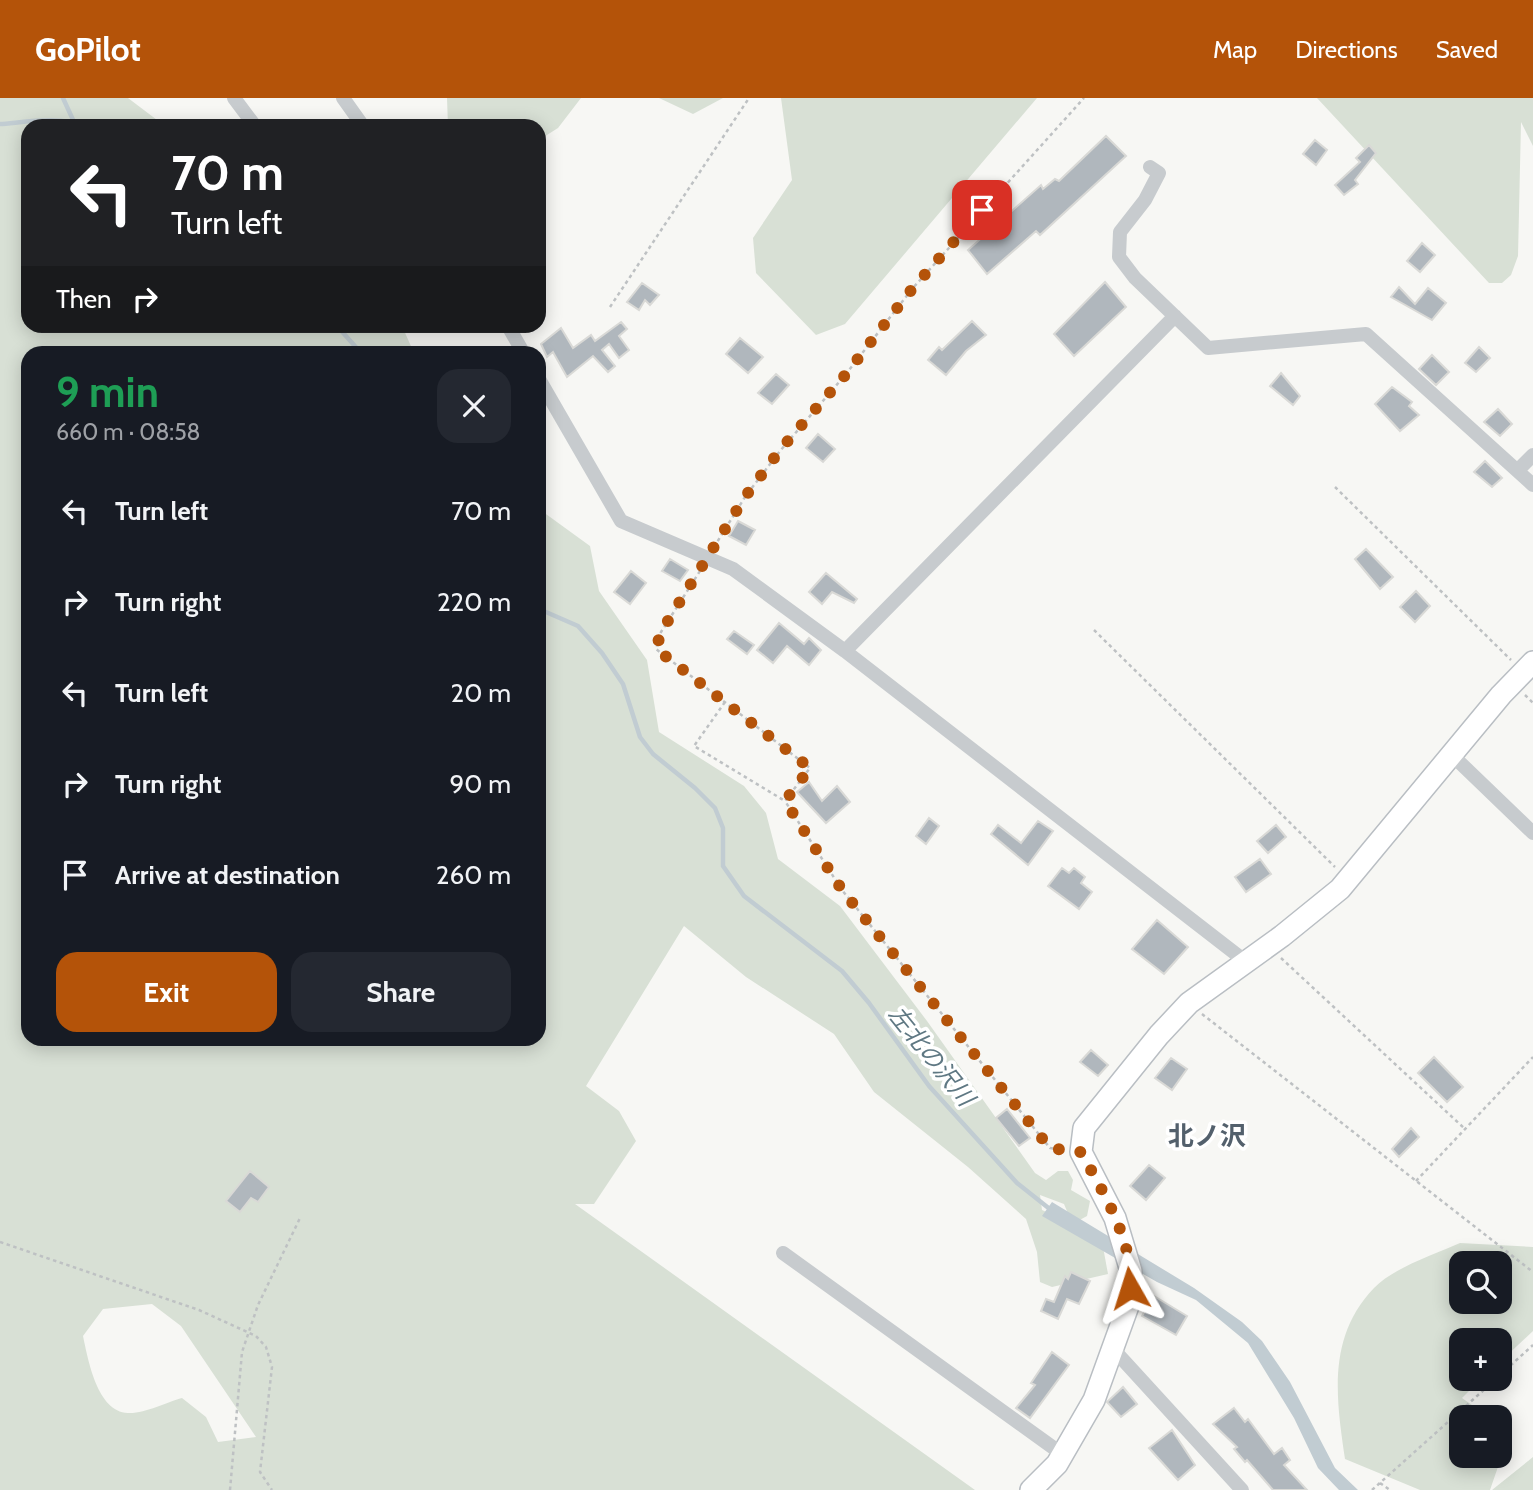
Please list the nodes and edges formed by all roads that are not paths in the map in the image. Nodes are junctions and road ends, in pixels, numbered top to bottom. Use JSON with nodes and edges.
{"nodes":[{"id":1,"x":234,"y":98,"type":"edge"},
{"id":2,"x":343,"y":98,"type":"edge"},
{"id":3,"x":250,"y":119,"type":"edge"},
{"id":4,"x":357,"y":119,"type":"edge"},
{"id":5,"x":1150,"y":167,"type":"dead end"},
{"id":6,"x":1174,"y":316,"type":"junction"},
{"id":7,"x":546,"y":391,"type":"edge"},
{"id":8,"x":1533,"y":455,"type":"edge"},
{"id":9,"x":1518,"y":470,"type":"junction"},
{"id":10,"x":1533,"y":485,"type":"edge"},
{"id":11,"x":845,"y":651,"type":"junction"},
{"id":12,"x":1528,"y":667,"type":"edge"},
{"id":13,"x":1452,"y":755,"type":"junction"},
{"id":14,"x":1533,"y":833,"type":"edge"},
{"id":15,"x":1245,"y":961,"type":"junction"},
{"id":16,"x":783,"y":1253,"type":"dead end"},
{"id":17,"x":1114,"y":1350,"type":"junction"},
{"id":18,"x":1062,"y":1454,"type":"junction"},
{"id":19,"x":1031,"y":1490,"type":"edge"},
{"id":20,"x":1242,"y":1490,"type":"edge"}],
"edges":[{"from":1,"to":3,"type":"street"},
{"from":2,"to":4,"type":"street"},
{"from":5,"to":6,"type":"street"},
{"from":6,"to":9,"type":"street"},
{"from":6,"to":11,"type":"street"},
{"from":7,"to":11,"type":"street"},
{"from":8,"to":9,"type":"street"},
{"from":9,"to":10,"type":"street"},
{"from":11,"to":15,"type":"street"},
{"from":12,"to":13,"type":"street"},
{"from":13,"to":14,"type":"street"},
{"from":13,"to":15,"type":"street"},
{"from":15,"to":17,"type":"street"},
{"from":16,"to":18,"type":"street"},
{"from":17,"to":18,"type":"street"},
{"from":17,"to":20,"type":"street"},
{"from":18,"to":19,"type":"street"}]}
